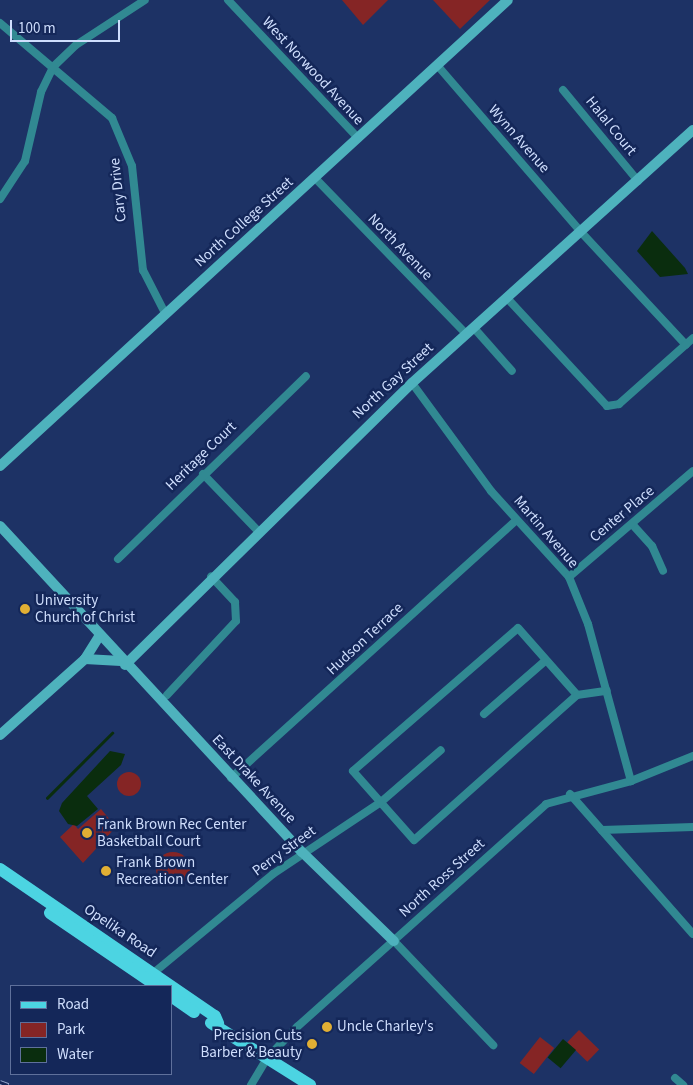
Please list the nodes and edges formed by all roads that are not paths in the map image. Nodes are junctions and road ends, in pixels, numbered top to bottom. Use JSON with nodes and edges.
{"nodes":[{"id":1,"x":145,"y":0,"type":"edge"},
{"id":2,"x":228,"y":0,"type":"edge"},
{"id":3,"x":508,"y":0,"type":"edge"},
{"id":4,"x":0,"y":24,"type":"edge"},
{"id":5,"x":437,"y":65,"type":"junction"},
{"id":6,"x":54,"y":67,"type":"junction"},
{"id":7,"x":563,"y":90,"type":"dead end"},
{"id":8,"x":693,"y":130,"type":"edge"},
{"id":9,"x":358,"y":138,"type":"junction"},
{"id":10,"x":314,"y":178,"type":"junction"},
{"id":11,"x":638,"y":181,"type":"junction"},
{"id":12,"x":0,"y":199,"type":"edge"},
{"id":13,"x":581,"y":232,"type":"junction"},
{"id":14,"x":507,"y":298,"type":"junction"},
{"id":15,"x":165,"y":313,"type":"junction"},
{"id":16,"x":470,"y":331,"type":"junction"},
{"id":17,"x":693,"y":338,"type":"edge"},
{"id":18,"x":686,"y":345,"type":"junction"},
{"id":19,"x":512,"y":371,"type":"dead end"},
{"id":20,"x":306,"y":376,"type":"dead end"},
{"id":21,"x":412,"y":382,"type":"junction"},
{"id":22,"x":0,"y":466,"type":"edge"},
{"id":23,"x":693,"y":471,"type":"edge"},
{"id":24,"x":203,"y":474,"type":"junction"},
{"id":25,"x":518,"y":520,"type":"junction"},
{"id":26,"x":632,"y":524,"type":"junction"},
{"id":27,"x":0,"y":526,"type":"edge"},
{"id":28,"x":257,"y":530,"type":"junction"},
{"id":29,"x":118,"y":559,"type":"dead end"},
{"id":30,"x":663,"y":571,"type":"dead end"},
{"id":31,"x":211,"y":576,"type":"junction"},
{"id":32,"x":569,"y":577,"type":"junction"},
{"id":33,"x":99,"y":637,"type":"junction"},
{"id":34,"x":85,"y":659,"type":"junction"},
{"id":35,"x":545,"y":661,"type":"junction"},
{"id":36,"x":123,"y":663,"type":"junction"},
{"id":37,"x":607,"y":690,"type":"junction"},
{"id":38,"x":168,"y":695,"type":"dead end"},
{"id":39,"x":577,"y":695,"type":"junction"},
{"id":40,"x":484,"y":714,"type":"dead end"},
{"id":41,"x":0,"y":735,"type":"edge"},
{"id":42,"x":441,"y":750,"type":"dead end"},
{"id":43,"x":693,"y":756,"type":"edge"},
{"id":44,"x":231,"y":778,"type":"junction"},
{"id":45,"x":631,"y":781,"type":"junction"},
{"id":46,"x":570,"y":794,"type":"junction"},
{"id":47,"x":381,"y":802,"type":"junction"},
{"id":48,"x":693,"y":827,"type":"edge"},
{"id":49,"x":602,"y":830,"type":"junction"},
{"id":50,"x":302,"y":852,"type":"junction"},
{"id":51,"x":0,"y":869,"type":"edge"},
{"id":52,"x":0,"y":879,"type":"edge"},
{"id":53,"x":693,"y":934,"type":"edge"},
{"id":54,"x":394,"y":941,"type":"junction"},
{"id":55,"x":153,"y":980,"type":"edge"},
{"id":56,"x":172,"y":991,"type":"edge"},
{"id":57,"x":172,"y":997,"type":"edge"},
{"id":58,"x":218,"y":1023,"type":"junction"},
{"id":59,"x":493,"y":1045,"type":"dead end"},
{"id":60,"x":268,"y":1057,"type":"junction"},
{"id":61,"x":675,"y":1078,"type":"dead end"},
{"id":62,"x":252,"y":1085,"type":"edge"},
{"id":63,"x":310,"y":1085,"type":"edge"},
{"id":64,"x":683,"y":1085,"type":"edge"}],
"edges":[{"from":1,"to":6,"type":"street"},
{"from":2,"to":9,"type":"street","name":"West Norwood Avenue"},
{"from":3,"to":5,"type":"street","name":"North College Street"},
{"from":4,"to":6,"type":"street","name":"Cary Drive"},
{"from":5,"to":9,"type":"street","name":"North College Street"},
{"from":5,"to":13,"type":"street","name":"Wynn Avenue"},
{"from":6,"to":12,"type":"street"},
{"from":6,"to":15,"type":"street","name":"Cary Drive"},
{"from":7,"to":11,"type":"street","name":"Halal Court"},
{"from":8,"to":11,"type":"street","name":"North Gay Street"},
{"from":9,"to":10,"type":"street","name":"North College Street"},
{"from":10,"to":15,"type":"street","name":"North College Street"},
{"from":10,"to":16,"type":"street","name":"North Avenue"},
{"from":11,"to":13,"type":"street","name":"North Gay Street"},
{"from":13,"to":14,"type":"street","name":"North Gay Street"},
{"from":13,"to":18,"type":"street","name":"Wynn Avenue"},
{"from":14,"to":16,"type":"street","name":"North Gay Street"},
{"from":14,"to":18,"type":"street"},
{"from":15,"to":22,"type":"street","name":"North College Street"},
{"from":16,"to":19,"type":"street","name":"North Avenue"},
{"from":16,"to":21,"type":"street","name":"North Gay Street"},
{"from":17,"to":18,"type":"street"},
{"from":20,"to":24,"type":"street","name":"Heritage Court"},
{"from":21,"to":25,"type":"street","name":"Martin Avenue"},
{"from":21,"to":28,"type":"street","name":"North Gay Street"},
{"from":23,"to":26,"type":"street","name":"Center Place"},
{"from":24,"to":28,"type":"street"},
{"from":24,"to":29,"type":"street","name":"Heritage Court"},
{"from":25,"to":32,"type":"street","name":"Martin Avenue"},
{"from":25,"to":44,"type":"street","name":"Hudson Terrace"},
{"from":26,"to":30,"type":"street"},
{"from":26,"to":32,"type":"street","name":"Center Place"},
{"from":27,"to":33,"type":"street","name":"East Drake Avenue"},
{"from":28,"to":31,"type":"street","name":"North Gay Street"},
{"from":31,"to":36,"type":"street","name":"North Gay Street"},
{"from":31,"to":38,"type":"street"},
{"from":32,"to":37,"type":"street","name":"Martin Avenue"},
{"from":33,"to":34,"type":"street"},
{"from":33,"to":36,"type":"street","name":"East Drake Avenue"},
{"from":34,"to":36,"type":"street"},
{"from":34,"to":41,"type":"street"},
{"from":35,"to":39,"type":"street"},
{"from":35,"to":40,"type":"street"},
{"from":35,"to":47,"type":"street"},
{"from":36,"to":44,"type":"street","name":"East Drake Avenue"},
{"from":37,"to":39,"type":"street"},
{"from":37,"to":45,"type":"street","name":"Martin Avenue"},
{"from":39,"to":47,"type":"street"},
{"from":42,"to":47,"type":"street","name":"Perry Street"},
{"from":43,"to":45,"type":"street","name":"North Ross Street"},
{"from":44,"to":50,"type":"street","name":"East Drake Avenue"},
{"from":45,"to":46,"type":"street","name":"North Ross Street"},
{"from":46,"to":49,"type":"street"},
{"from":46,"to":54,"type":"street","name":"North Ross Street"},
{"from":47,"to":50,"type":"street","name":"Perry Street"},
{"from":48,"to":49,"type":"street"},
{"from":49,"to":53,"type":"street"},
{"from":50,"to":54,"type":"street","name":"East Drake Avenue"},
{"from":50,"to":55,"type":"street","name":"Perry Street"},
{"from":51,"to":55,"type":"main road","name":"Opelika Road"},
{"from":52,"to":55,"type":"main road","name":"Opelika Road"},
{"from":54,"to":59,"type":"street","name":"East Drake Avenue"},
{"from":54,"to":60,"type":"street","name":"North Ross Street"},
{"from":56,"to":58,"type":"main road","name":"Opelika Road"},
{"from":57,"to":58,"type":"main road","name":"Opelika Road"},
{"from":58,"to":60,"type":"main road","name":"Opelika Road"},
{"from":60,"to":62,"type":"street","name":"North Ross Street"},
{"from":60,"to":63,"type":"main road","name":"Opelika Road"},
{"from":61,"to":64,"type":"street"}]}
